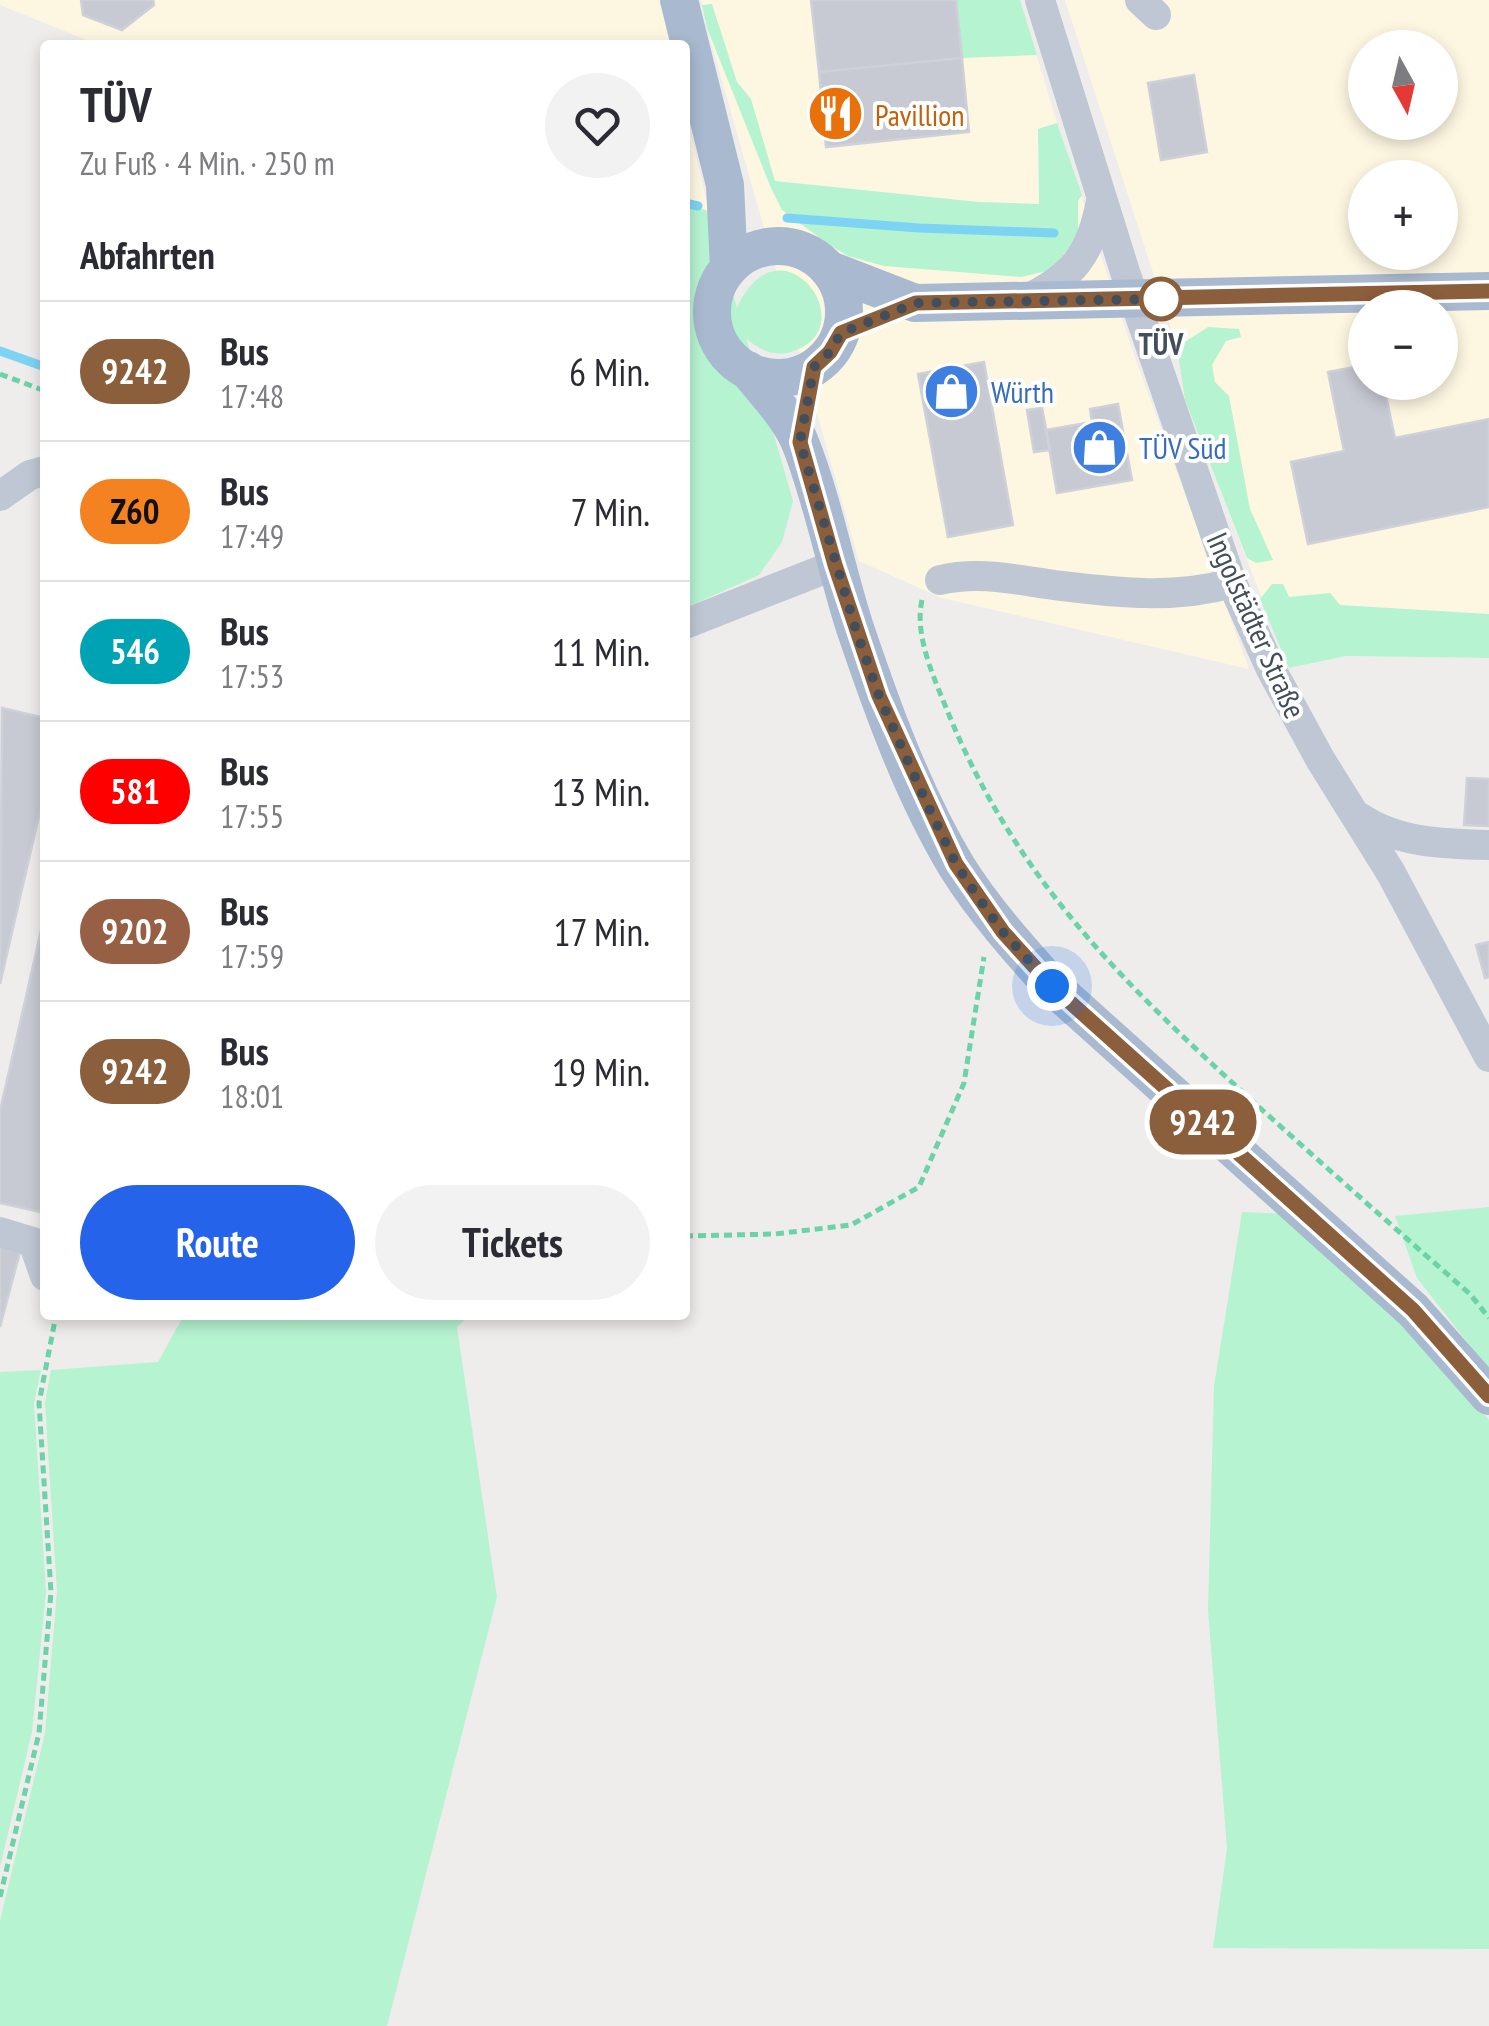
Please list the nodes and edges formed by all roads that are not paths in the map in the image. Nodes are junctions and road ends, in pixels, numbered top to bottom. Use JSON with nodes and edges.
{"nodes":[{"id":1,"x":679,"y":0,"type":"edge"},
{"id":2,"x":1040,"y":0,"type":"edge"},
{"id":3,"x":689,"y":40,"type":"edge"},
{"id":4,"x":690,"y":44,"type":"edge"},
{"id":5,"x":725,"y":185,"type":"junction"},
{"id":6,"x":1101,"y":198,"type":"junction"},
{"id":7,"x":782,"y":246,"type":"junction"},
{"id":8,"x":728,"y":268,"type":"junction"},
{"id":9,"x":830,"y":270,"type":"junction"},
{"id":10,"x":1489,"y":290,"type":"edge"},
{"id":11,"x":1135,"y":300,"type":"junction"},
{"id":12,"x":916,"y":303,"type":"junction"},
{"id":13,"x":1021,"y":303,"type":"junction"},
{"id":14,"x":841,"y":333,"type":"junction"},
{"id":15,"x":814,"y":367,"type":"junction"},
{"id":16,"x":748,"y":370,"type":"junction"},
{"id":17,"x":800,"y":442,"type":"junction"},
{"id":18,"x":40,"y":473,"type":"edge"},
{"id":19,"x":0,"y":496,"type":"edge"},
{"id":20,"x":835,"y":565,"type":"junction"},
{"id":21,"x":940,"y":580,"type":"road end"},
{"id":22,"x":1232,"y":583,"type":"junction"},
{"id":23,"x":690,"y":622,"type":"edge"},
{"id":24,"x":1356,"y":816,"type":"junction"},
{"id":25,"x":1489,"y":845,"type":"edge"},
{"id":26,"x":1489,"y":1057,"type":"edge"},
{"id":27,"x":0,"y":1232,"type":"edge"},
{"id":28,"x":40,"y":1262,"type":"edge"},
{"id":29,"x":1489,"y":1396,"type":"edge"}],
"edges":[{"from":1,"to":3,"type":"main road"},
{"from":2,"to":6,"type":"street","name":"Ingolstädter Straße"},
{"from":4,"to":5,"type":"main road"},
{"from":5,"to":7,"type":"main road"},
{"from":5,"to":8,"type":"main road"},
{"from":6,"to":11,"type":"street","name":"Ingolstädter Straße"},
{"from":6,"to":13,"type":"street"},
{"from":7,"to":8,"type":"main road"},
{"from":7,"to":9,"type":"main road"},
{"from":8,"to":16,"type":"main road"},
{"from":9,"to":12,"type":"main road"},
{"from":9,"to":14,"type":"main road"},
{"from":10,"to":11,"type":"main road"},
{"from":11,"to":13,"type":"main road"},
{"from":11,"to":22,"type":"street","name":"Ingolstädter Straße"},
{"from":12,"to":13,"type":"main road"},
{"from":12,"to":14,"type":"main road"},
{"from":14,"to":15,"type":"main road"},
{"from":15,"to":16,"type":"main road"},
{"from":15,"to":17,"type":"main road"},
{"from":16,"to":17,"type":"main road"},
{"from":17,"to":20,"type":"main road"},
{"from":18,"to":19,"type":"street"},
{"from":20,"to":23,"type":"street"},
{"from":20,"to":29,"type":"main road"},
{"from":21,"to":22,"type":"street"},
{"from":22,"to":24,"type":"street","name":"Ingolstädter Straße"},
{"from":24,"to":25,"type":"street"},
{"from":24,"to":26,"type":"street","name":"Ingolstädter Straße"},
{"from":27,"to":28,"type":"street"}]}
